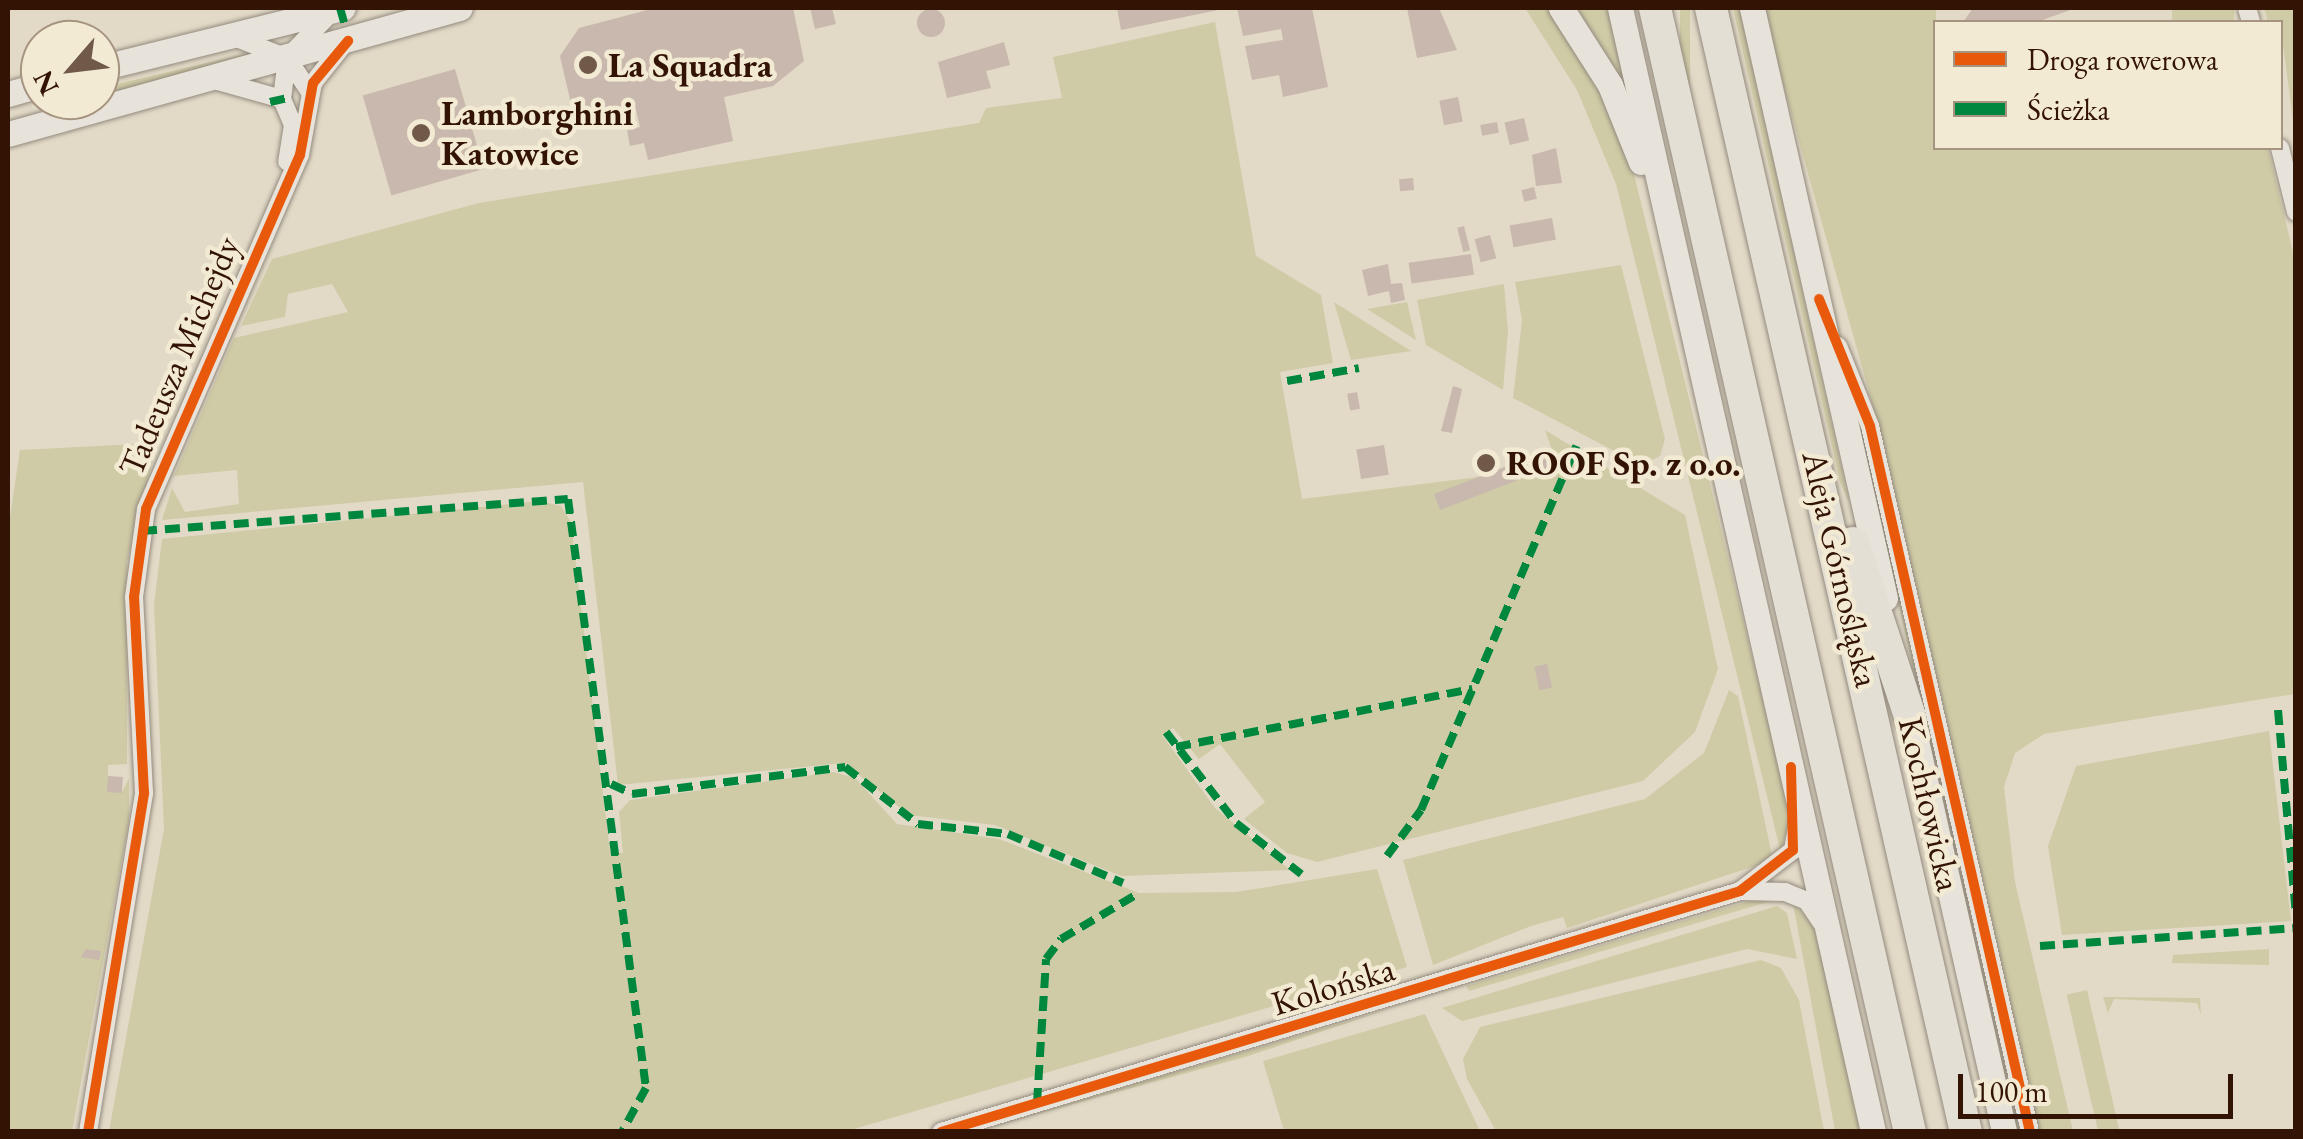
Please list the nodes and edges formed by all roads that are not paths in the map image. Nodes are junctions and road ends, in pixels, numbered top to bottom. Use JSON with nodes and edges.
{"nodes":[{"id":1,"x":340,"y":8,"type":"edge"},
{"id":2,"x":460,"y":8,"type":"edge"},
{"id":3,"x":1561,"y":8,"type":"edge"},
{"id":4,"x":1620,"y":8,"type":"edge"},
{"id":5,"x":1655,"y":8,"type":"edge"},
{"id":6,"x":1711,"y":8,"type":"edge"},
{"id":7,"x":1752,"y":8,"type":"edge"},
{"id":8,"x":226,"y":34,"type":"junction"},
{"id":9,"x":348,"y":40,"type":"junction"},
{"id":10,"x":287,"y":58,"type":"junction"},
{"id":11,"x":120,"y":63,"type":"edge"},
{"id":12,"x":207,"y":80,"type":"junction"},
{"id":13,"x":310,"y":92,"type":"junction"},
{"id":14,"x":282,"y":99,"type":"junction"},
{"id":15,"x":8,"y":134,"type":"edge"},
{"id":16,"x":2280,"y":150,"type":"edge"},
{"id":17,"x":282,"y":184,"type":"junction"},
{"id":18,"x":2296,"y":212,"type":"edge"},
{"id":19,"x":1670,"y":233,"type":"junction"},
{"id":20,"x":1819,"y":299,"type":"junction"},
{"id":21,"x":1807,"y":420,"type":"junction"},
{"id":22,"x":1911,"y":719,"type":"junction"},
{"id":23,"x":1791,"y":767,"type":"junction"},
{"id":24,"x":1740,"y":890,"type":"junction"},
{"id":25,"x":1829,"y":934,"type":"junction"},
{"id":26,"x":88,"y":1132,"type":"edge"},
{"id":27,"x":941,"y":1132,"type":"edge"},
{"id":28,"x":1873,"y":1132,"type":"edge"},
{"id":29,"x":1910,"y":1132,"type":"edge"},
{"id":30,"x":1966,"y":1132,"type":"edge"},
{"id":31,"x":2004,"y":1132,"type":"edge"},
{"id":32,"x":2030,"y":1132,"type":"edge"}],
"edges":[{"from":1,"to":8,"type":"main road"},
{"from":1,"to":10,"type":"street"},
{"from":2,"to":9,"type":"main road"},
{"from":3,"to":19,"type":"main road"},
{"from":4,"to":19,"type":"main road"},
{"from":5,"to":29,"type":"highway","name":"Aleja Górnośląska"},
{"from":6,"to":21,"type":"highway","name":"Aleja Górnośląska"},
{"from":7,"to":20,"type":"main road","name":"Kochłowicka"},
{"from":8,"to":10,"type":"street"},
{"from":8,"to":11,"type":"main road"},
{"from":9,"to":10,"type":"main road"},
{"from":9,"to":13,"type":"street","name":"Tadeusza Michejdy"},
{"from":10,"to":12,"type":"main road"},
{"from":10,"to":13,"type":"street"},
{"from":10,"to":14,"type":"street","name":"Tadeusza Michejdy"},
{"from":12,"to":14,"type":"street"},
{"from":12,"to":15,"type":"main road"},
{"from":13,"to":17,"type":"street","name":"Tadeusza Michejdy"},
{"from":14,"to":17,"type":"street","name":"Tadeusza Michejdy"},
{"from":16,"to":18,"type":"street"},
{"from":17,"to":26,"type":"street","name":"Tadeusza Michejdy"},
{"from":19,"to":23,"type":"main road"},
{"from":20,"to":22,"type":"main road","name":"Kochłowicka"},
{"from":20,"to":32,"type":"street"},
{"from":21,"to":22,"type":"highway"},
{"from":21,"to":30,"type":"highway","name":"Aleja Górnośląska"},
{"from":22,"to":31,"type":"main road","name":"Kochłowicka"},
{"from":23,"to":24,"type":"street"},
{"from":23,"to":25,"type":"main road"},
{"from":24,"to":25,"type":"street"},
{"from":24,"to":27,"type":"street","name":"Kolońska"},
{"from":25,"to":28,"type":"main road"}]}
